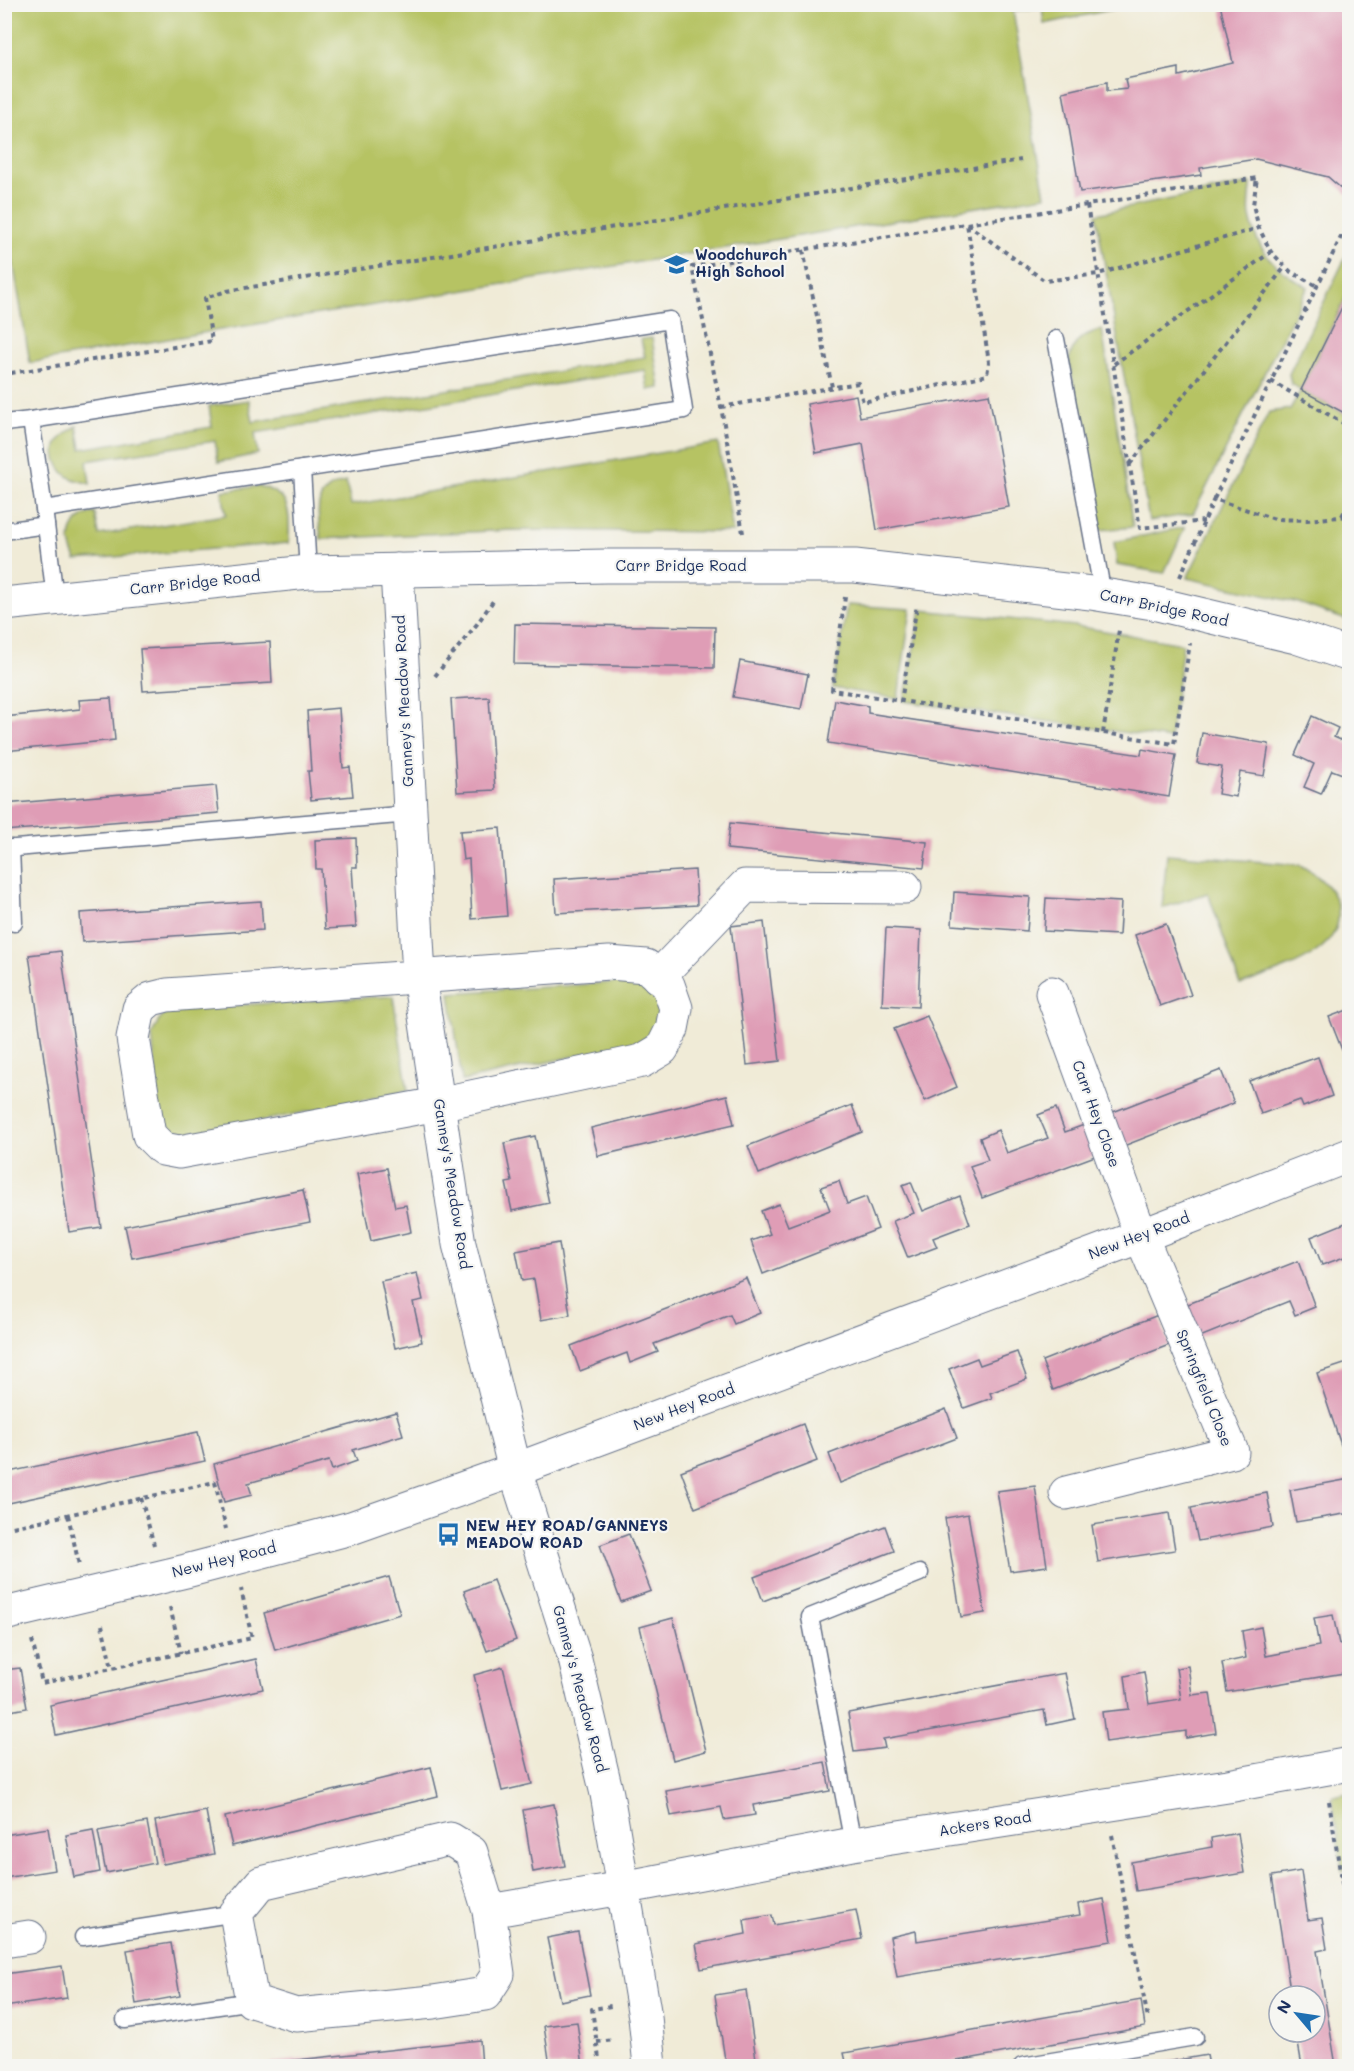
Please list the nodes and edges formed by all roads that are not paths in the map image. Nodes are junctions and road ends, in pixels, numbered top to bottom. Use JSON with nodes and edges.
{"nodes":[{"id":1,"x":1056,"y":339,"type":"dead end"},
{"id":2,"x":30,"y":420,"type":"junction"},
{"id":3,"x":4,"y":423,"type":"edge"},
{"id":4,"x":302,"y":469,"type":"junction"},
{"id":5,"x":45,"y":517,"type":"junction"},
{"id":6,"x":4,"y":531,"type":"edge"},
{"id":7,"x":397,"y":570,"type":"junction"},
{"id":8,"x":308,"y":572,"type":"junction"},
{"id":9,"x":55,"y":598,"type":"junction"},
{"id":10,"x":1126,"y":599,"type":"junction"},
{"id":11,"x":4,"y":604,"type":"edge"},
{"id":12,"x":1350,"y":655,"type":"edge"},
{"id":13,"x":410,"y":814,"type":"junction"},
{"id":14,"x":8,"y":848,"type":"edge"},
{"id":15,"x":905,"y":887,"type":"dead end"},
{"id":16,"x":14,"y":922,"type":"dead end"},
{"id":17,"x":419,"y":976,"type":"junction"},
{"id":18,"x":658,"y":977,"type":"junction"},
{"id":19,"x":1052,"y":993,"type":"dead end"},
{"id":20,"x":438,"y":1104,"type":"junction"},
{"id":21,"x":1350,"y":1155,"type":"edge"},
{"id":22,"x":1141,"y":1236,"type":"junction"},
{"id":23,"x":515,"y":1470,"type":"junction"},
{"id":24,"x":1066,"y":1493,"type":"dead end"},
{"id":25,"x":920,"y":1573,"type":"dead end"},
{"id":26,"x":4,"y":1614,"type":"edge"},
{"id":27,"x":1337,"y":1767,"type":"edge"},
{"id":28,"x":853,"y":1844,"type":"junction"},
{"id":29,"x":622,"y":1888,"type":"junction"},
{"id":30,"x":489,"y":1911,"type":"junction"},
{"id":31,"x":236,"y":1913,"type":"junction"},
{"id":32,"x":83,"y":1936,"type":"dead end"},
{"id":33,"x":252,"y":2001,"type":"junction"},
{"id":34,"x":125,"y":2020,"type":"dead end"},
{"id":35,"x":1195,"y":2037,"type":"dead end"},
{"id":36,"x":650,"y":2067,"type":"edge"},
{"id":37,"x":1022,"y":2067,"type":"edge"}],
"edges":[{"from":1,"to":10,"type":"lane"},
{"from":2,"to":3,"type":"lane"},
{"from":2,"to":4,"type":"lane"},
{"from":2,"to":5,"type":"lane"},
{"from":4,"to":5,"type":"lane"},
{"from":4,"to":8,"type":"lane"},
{"from":5,"to":6,"type":"lane"},
{"from":5,"to":9,"type":"lane"},
{"from":7,"to":8,"type":"street","name":"Carr Bridge Road"},
{"from":7,"to":10,"type":"street","name":"Carr Bridge Road"},
{"from":7,"to":13,"type":"street","name":"Ganney's Meadow Road"},
{"from":8,"to":9,"type":"street","name":"Carr Bridge Road"},
{"from":9,"to":11,"type":"street","name":"Carr Bridge Road"},
{"from":10,"to":12,"type":"street","name":"Carr Bridge Road"},
{"from":13,"to":14,"type":"lane"},
{"from":13,"to":17,"type":"street","name":"Ganney's Meadow Road"},
{"from":14,"to":16,"type":"lane"},
{"from":15,"to":18,"type":"street"},
{"from":17,"to":18,"type":"street"},
{"from":17,"to":20,"type":"street","name":"Ganney's Meadow Road"},
{"from":17,"to":20,"type":"street"},
{"from":18,"to":20,"type":"street"},
{"from":19,"to":22,"type":"street","name":"Carr Hey Close"},
{"from":20,"to":23,"type":"street","name":"Ganney's Meadow Road"},
{"from":21,"to":22,"type":"street","name":"New Hey Road"},
{"from":22,"to":23,"type":"street","name":"New Hey Road"},
{"from":22,"to":24,"type":"street","name":"Springfield Close"},
{"from":23,"to":26,"type":"street","name":"New Hey Road"},
{"from":23,"to":29,"type":"street","name":"Ganney's Meadow Road"},
{"from":25,"to":28,"type":"lane"},
{"from":27,"to":28,"type":"street","name":"Ackers Road"},
{"from":28,"to":29,"type":"street","name":"Ackers Road"},
{"from":29,"to":30,"type":"street"},
{"from":29,"to":36,"type":"street","name":"Ganney's Meadow Road"},
{"from":30,"to":31,"type":"street"},
{"from":30,"to":33,"type":"street"},
{"from":31,"to":32,"type":"lane"},
{"from":31,"to":33,"type":"street"},
{"from":33,"to":34,"type":"lane"},
{"from":35,"to":37,"type":"lane"}]}
